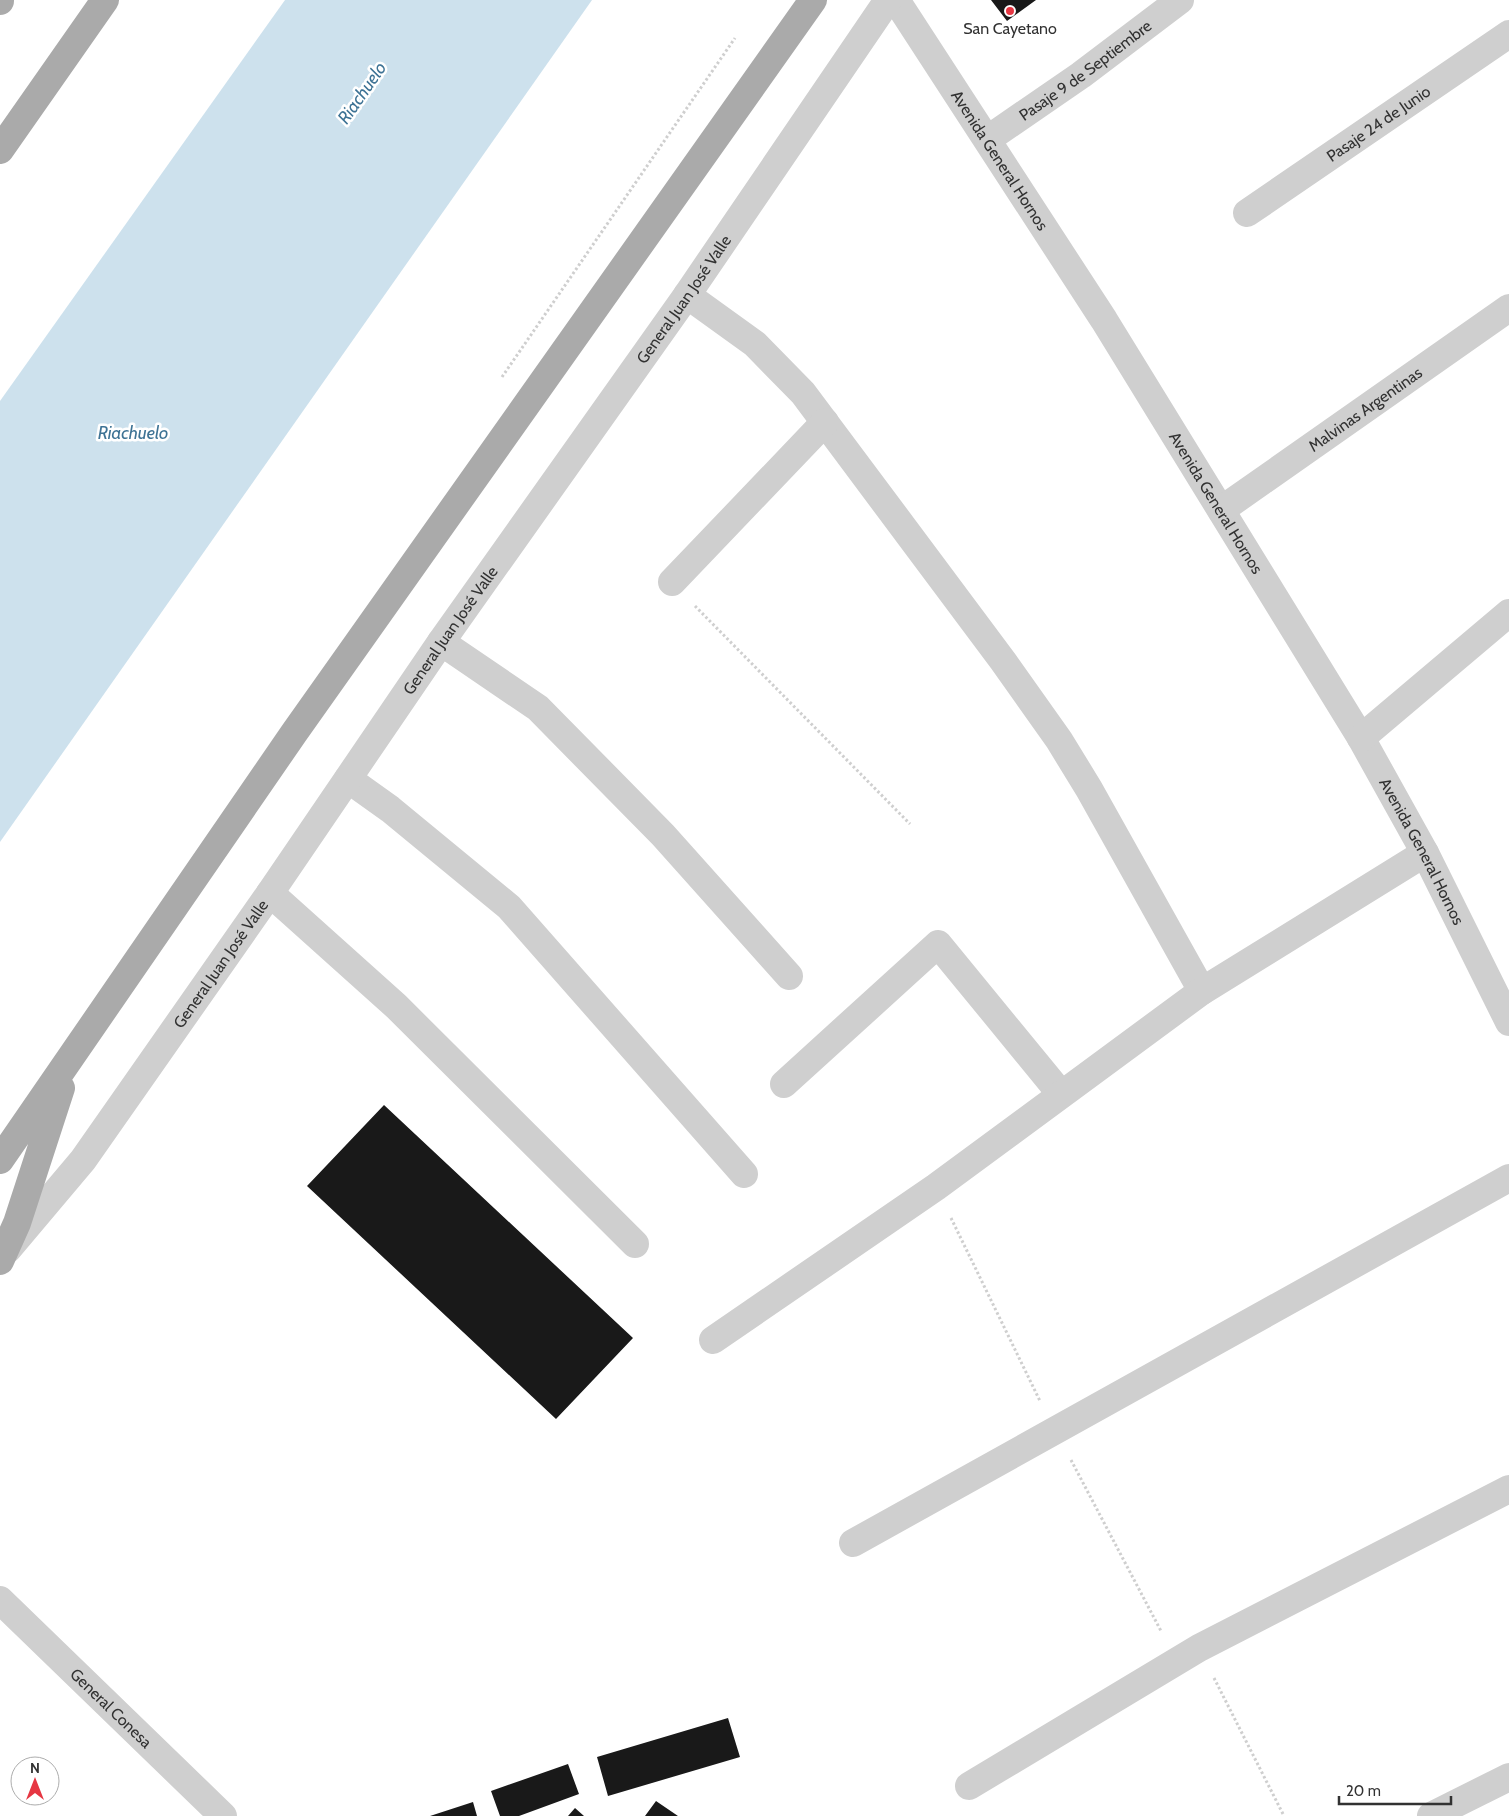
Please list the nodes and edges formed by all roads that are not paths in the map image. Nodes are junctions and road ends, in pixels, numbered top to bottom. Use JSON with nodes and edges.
{"nodes":[{"id":1,"x":104,"y":0,"type":"edge"},
{"id":2,"x":813,"y":0,"type":"edge"},
{"id":3,"x":888,"y":0,"type":"edge"},
{"id":4,"x":896,"y":0,"type":"edge"},
{"id":5,"x":1180,"y":0,"type":"edge"},
{"id":6,"x":1509,"y":34,"type":"edge"},
{"id":7,"x":988,"y":139,"type":"junction"},
{"id":8,"x":0,"y":150,"type":"edge"},
{"id":9,"x":1247,"y":213,"type":"dead end"},
{"id":10,"x":687,"y":295,"type":"junction"},
{"id":11,"x":1509,"y":308,"type":"edge"},
{"id":12,"x":825,"y":422,"type":"junction"},
{"id":13,"x":1221,"y":510,"type":"junction"},
{"id":14,"x":672,"y":582,"type":"road end"},
{"id":15,"x":1509,"y":613,"type":"edge"},
{"id":16,"x":441,"y":642,"type":"junction"},
{"id":17,"x":1362,"y":738,"type":"junction"},
{"id":18,"x":348,"y":779,"type":"junction"},
{"id":19,"x":1425,"y":853,"type":"junction"},
{"id":20,"x":270,"y":893,"type":"junction"},
{"id":21,"x":789,"y":976,"type":"dead end"},
{"id":22,"x":1202,"y":991,"type":"junction"},
{"id":23,"x":1509,"y":1022,"type":"edge"},
{"id":24,"x":71,"y":1058,"type":"junction"},
{"id":25,"x":784,"y":1084,"type":"dead end"},
{"id":26,"x":1061,"y":1094,"type":"junction"},
{"id":27,"x":0,"y":1160,"type":"edge"},
{"id":28,"x":744,"y":1174,"type":"dead end"},
{"id":29,"x":1509,"y":1178,"type":"edge"},
{"id":30,"x":635,"y":1244,"type":"dead end"},
{"id":31,"x":2,"y":1257,"type":"edge"},
{"id":32,"x":713,"y":1340,"type":"dead end"},
{"id":33,"x":1509,"y":1488,"type":"edge"},
{"id":34,"x":853,"y":1543,"type":"dead end"},
{"id":35,"x":0,"y":1600,"type":"edge"},
{"id":36,"x":1509,"y":1777,"type":"edge"},
{"id":37,"x":970,"y":1786,"type":"dead end"},
{"id":38,"x":223,"y":1816,"type":"edge"},
{"id":39,"x":1431,"y":1816,"type":"edge"}],
"edges":[{"from":1,"to":8,"type":"main road"},
{"from":2,"to":24,"type":"main road","name":"General Juan José Valle"},
{"from":3,"to":10,"type":"street","name":"General Juan José Valle"},
{"from":4,"to":7,"type":"street","name":"Avenida General Hornos"},
{"from":5,"to":7,"type":"street","name":"Pasaje 9 de Septiembre"},
{"from":6,"to":9,"type":"street","name":"Pasaje 24 de Junio"},
{"from":7,"to":13,"type":"street","name":"Avenida General Hornos"},
{"from":10,"to":12,"type":"street"},
{"from":10,"to":16,"type":"street","name":"General Juan José Valle"},
{"from":11,"to":13,"type":"street","name":"Malvinas Argentinas"},
{"from":12,"to":14,"type":"street"},
{"from":12,"to":22,"type":"street"},
{"from":13,"to":17,"type":"street","name":"Avenida General Hornos"},
{"from":15,"to":17,"type":"street"},
{"from":16,"to":18,"type":"street","name":"General Juan José Valle"},
{"from":16,"to":21,"type":"street"},
{"from":17,"to":19,"type":"street","name":"Avenida General Hornos"},
{"from":18,"to":20,"type":"street","name":"General Juan José Valle"},
{"from":18,"to":28,"type":"street"},
{"from":19,"to":22,"type":"street"},
{"from":19,"to":23,"type":"street","name":"Avenida General Hornos"},
{"from":20,"to":30,"type":"street"},
{"from":20,"to":31,"type":"street","name":"General Juan José Valle"},
{"from":22,"to":26,"type":"street"},
{"from":24,"to":27,"type":"main road","name":"General Juan José Valle"},
{"from":24,"to":31,"type":"main road","name":"General Juan José Valle"},
{"from":25,"to":26,"type":"street"},
{"from":26,"to":32,"type":"street"},
{"from":29,"to":34,"type":"street"},
{"from":33,"to":37,"type":"street"},
{"from":35,"to":38,"type":"street","name":"General Conesa"},
{"from":36,"to":39,"type":"street"}]}
